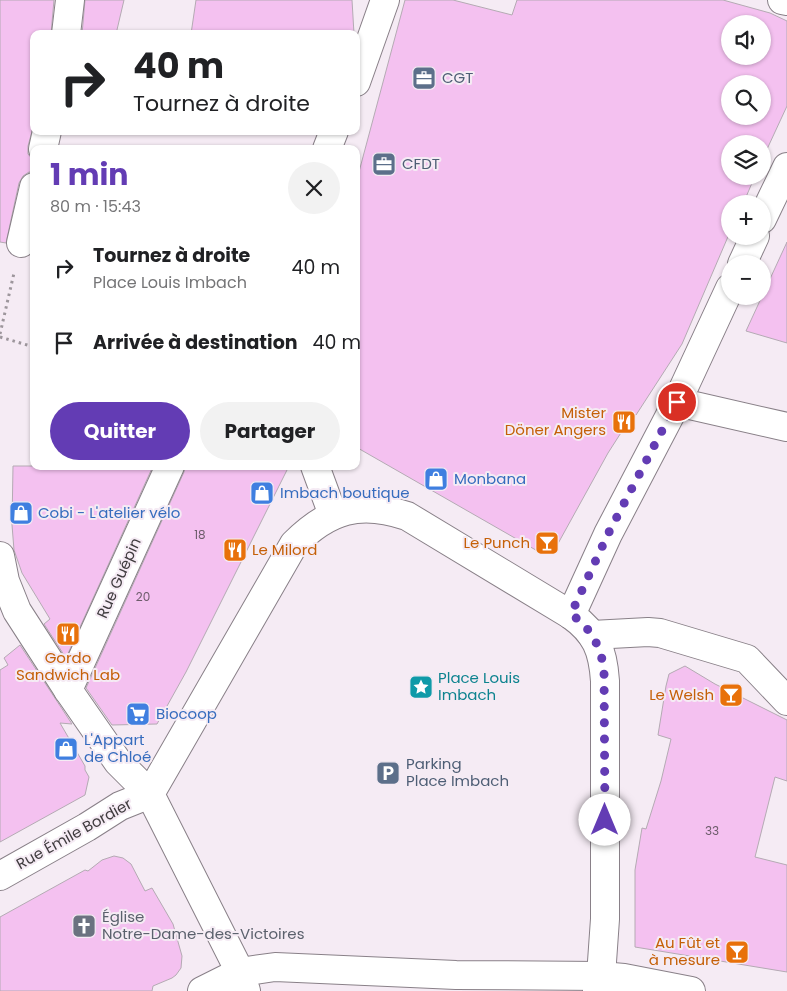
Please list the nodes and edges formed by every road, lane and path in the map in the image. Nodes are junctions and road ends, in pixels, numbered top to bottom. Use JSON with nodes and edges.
{"nodes":[{"id":1,"x":70,"y":0,"type":"edge"},
{"id":2,"x":385,"y":0,"type":"edge"},
{"id":3,"x":782,"y":0,"type":"edge"},
{"id":4,"x":787,"y":2,"type":"edge"},
{"id":5,"x":66,"y":30,"type":"edge"},
{"id":6,"x":360,"y":71,"type":"edge"},
{"id":7,"x":787,"y":167,"type":"edge"},
{"id":8,"x":771,"y":200,"type":"edge"},
{"id":9,"x":30,"y":204,"type":"edge"},
{"id":10,"x":21,"y":243,"type":"joint"},
{"id":11,"x":722,"y":305,"type":"edge"},
{"id":12,"x":0,"y":336,"type":"edge"},
{"id":13,"x":30,"y":346,"type":"edge"},
{"id":14,"x":677,"y":402,"type":"junction"},
{"id":15,"x":787,"y":427,"type":"edge"},
{"id":16,"x":168,"y":470,"type":"edge"},
{"id":17,"x":316,"y":470,"type":"edge"},
{"id":18,"x":333,"y":515,"type":"junction"},
{"id":19,"x":0,"y":556,"type":"edge"},
{"id":20,"x":571,"y":614,"type":"junction"},
{"id":21,"x":9,"y":616,"type":"edge"},
{"id":22,"x":592,"y":635,"type":"junction"},
{"id":23,"x":68,"y":690,"type":"junction"},
{"id":24,"x":787,"y":701,"type":"edge"},
{"id":25,"x":150,"y":794,"type":"junction"},
{"id":26,"x":0,"y":876,"type":"edge"},
{"id":27,"x":243,"y":982,"type":"edge"},
{"id":28,"x":599,"y":983,"type":"edge"},
{"id":29,"x":202,"y":991,"type":"edge"},
{"id":30,"x":690,"y":991,"type":"edge"}],
"edges":[{"from":1,"to":5,"type":"street"},
{"from":2,"to":6,"type":"street"},
{"from":3,"to":4,"type":"street"},
{"from":7,"to":8,"type":"street"},
{"from":9,"to":10,"type":"street"},
{"from":10,"to":12,"type":"path"},
{"from":11,"to":14,"type":"street"},
{"from":12,"to":13,"type":"path"},
{"from":14,"to":15,"type":"street"},
{"from":14,"to":20,"type":"street"},
{"from":16,"to":23,"type":"street","name":"Rue Guépin"},
{"from":17,"to":18,"type":"street"},
{"from":18,"to":20,"type":"street"},
{"from":18,"to":25,"type":"street"},
{"from":19,"to":21,"type":"street"},
{"from":20,"to":22,"type":"street"},
{"from":21,"to":23,"type":"street"},
{"from":22,"to":24,"type":"street"},
{"from":22,"to":28,"type":"street"},
{"from":23,"to":25,"type":"street"},
{"from":25,"to":26,"type":"street","name":"Rue Émile Bordier"},
{"from":25,"to":27,"type":"street"},
{"from":27,"to":28,"type":"street"},
{"from":27,"to":29,"type":"street"},
{"from":28,"to":30,"type":"street"}]}
